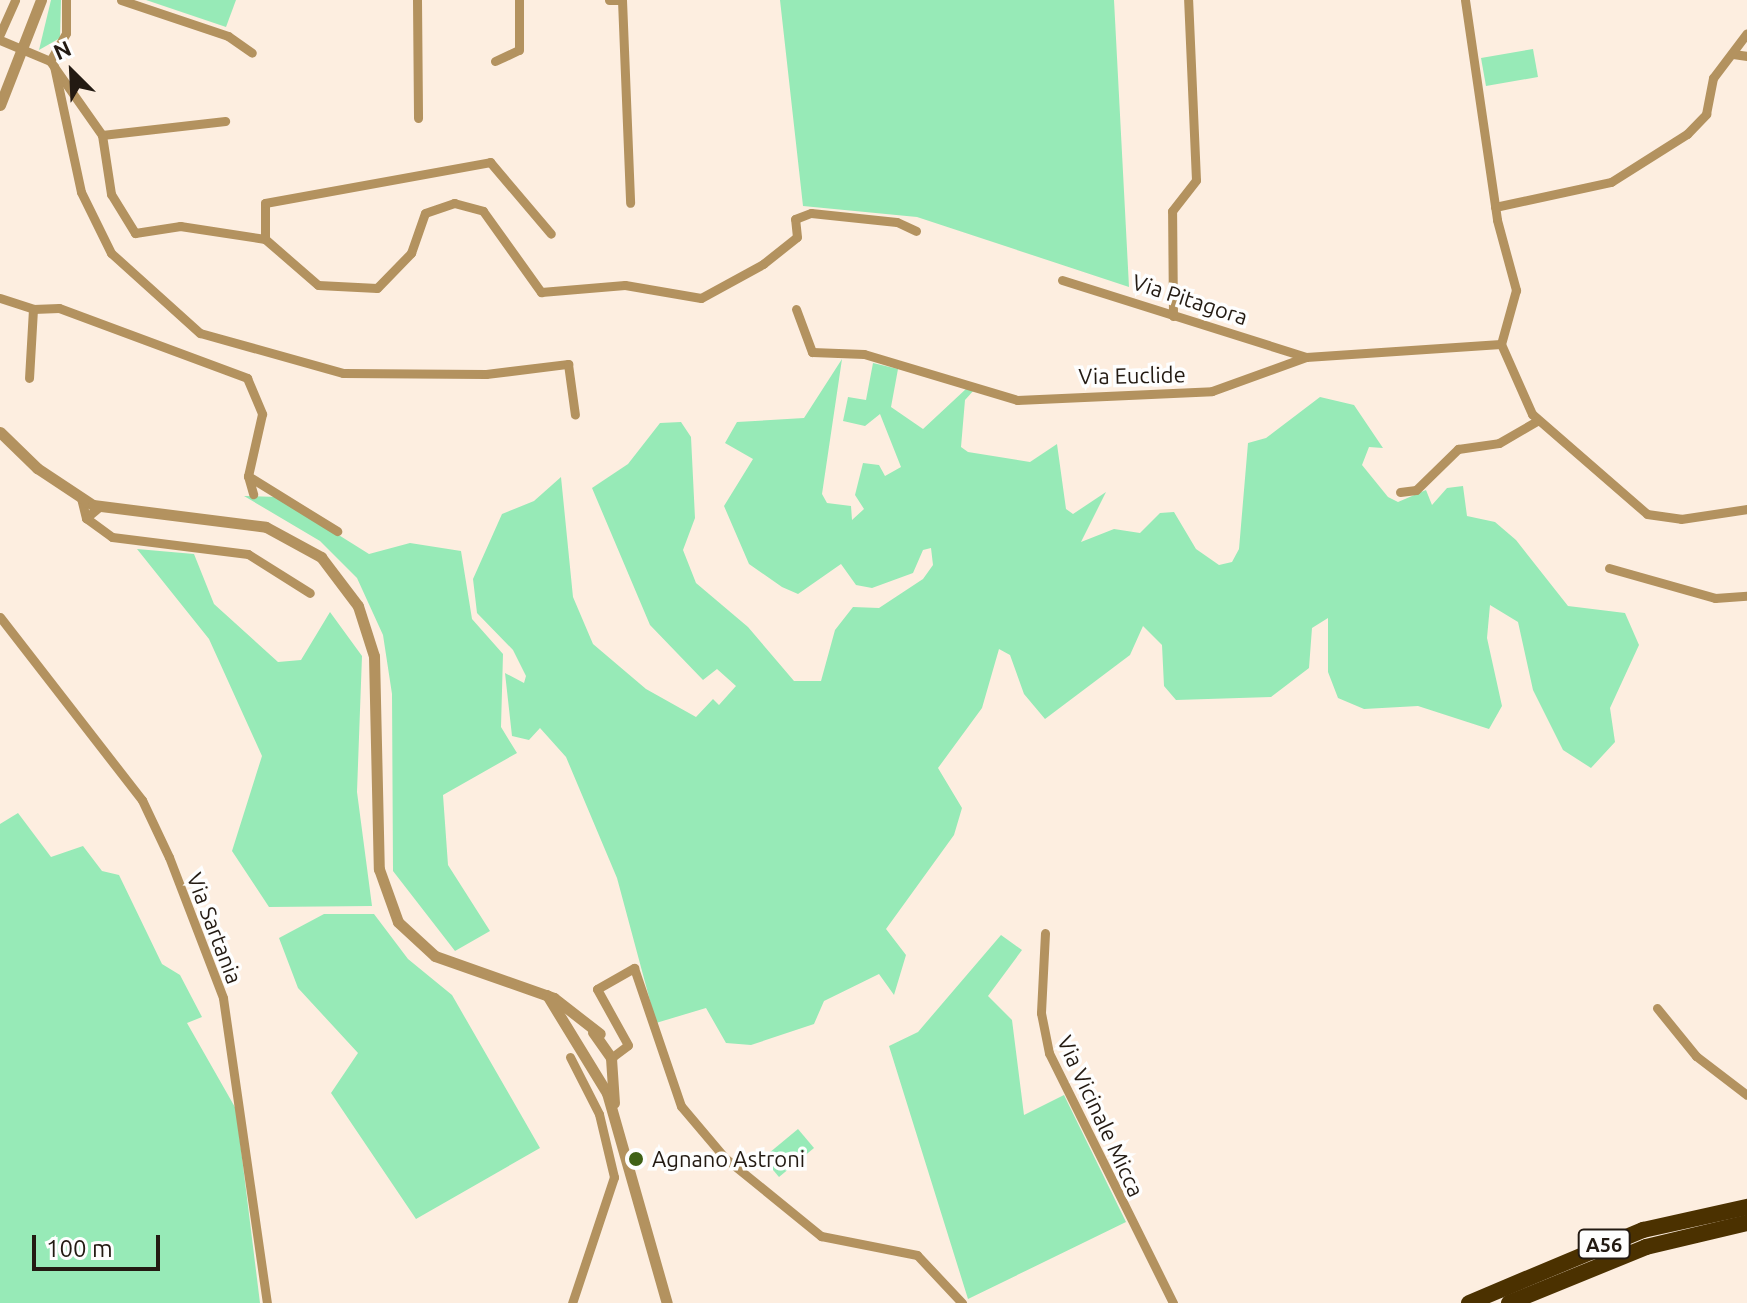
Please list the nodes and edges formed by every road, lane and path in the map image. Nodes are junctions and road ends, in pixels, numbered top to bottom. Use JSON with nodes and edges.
{"nodes":[{"id":1,"x":15,"y":0,"type":"edge"},
{"id":2,"x":41,"y":0,"type":"edge"},
{"id":3,"x":66,"y":0,"type":"edge"},
{"id":4,"x":121,"y":0,"type":"edge"},
{"id":5,"x":417,"y":0,"type":"edge"},
{"id":6,"x":519,"y":0,"type":"edge"},
{"id":7,"x":609,"y":0,"type":"edge"},
{"id":8,"x":622,"y":0,"type":"edge"},
{"id":9,"x":1188,"y":0,"type":"edge"},
{"id":10,"x":1465,"y":0,"type":"edge"},
{"id":11,"x":1747,"y":33,"type":"edge"},
{"id":12,"x":3,"y":39,"type":"edge"},
{"id":13,"x":252,"y":53,"type":"dead end"},
{"id":14,"x":1733,"y":54,"type":"junction"},
{"id":15,"x":1747,"y":56,"type":"edge"},
{"id":16,"x":495,"y":61,"type":"dead end"},
{"id":17,"x":52,"y":64,"type":"junction"},
{"id":18,"x":0,"y":105,"type":"edge"},
{"id":19,"x":418,"y":118,"type":"dead end"},
{"id":20,"x":225,"y":121,"type":"dead end"},
{"id":21,"x":102,"y":135,"type":"junction"},
{"id":22,"x":630,"y":203,"type":"dead end"},
{"id":23,"x":1495,"y":207,"type":"junction"},
{"id":24,"x":916,"y":231,"type":"dead end"},
{"id":25,"x":551,"y":234,"type":"dead end"},
{"id":26,"x":265,"y":239,"type":"junction"},
{"id":27,"x":1062,"y":280,"type":"dead end"},
{"id":28,"x":0,"y":298,"type":"edge"},
{"id":29,"x":33,"y":309,"type":"junction"},
{"id":30,"x":796,"y":309,"type":"dead end"},
{"id":31,"x":1173,"y":316,"type":"junction"},
{"id":32,"x":1501,"y":344,"type":"junction"},
{"id":33,"x":1306,"y":357,"type":"junction"},
{"id":34,"x":29,"y":378,"type":"dead end"},
{"id":35,"x":575,"y":415,"type":"dead end"},
{"id":36,"x":1537,"y":421,"type":"junction"},
{"id":37,"x":0,"y":432,"type":"edge"},
{"id":38,"x":248,"y":476,"type":"junction"},
{"id":39,"x":1400,"y":492,"type":"dead end"},
{"id":40,"x":253,"y":494,"type":"dead end"},
{"id":41,"x":81,"y":498,"type":"junction"},
{"id":42,"x":99,"y":507,"type":"junction"},
{"id":43,"x":1747,"y":509,"type":"edge"},
{"id":44,"x":86,"y":518,"type":"junction"},
{"id":45,"x":337,"y":531,"type":"dead end"},
{"id":46,"x":1609,"y":568,"type":"dead end"},
{"id":47,"x":310,"y":593,"type":"dead end"},
{"id":48,"x":1747,"y":596,"type":"edge"},
{"id":49,"x":0,"y":617,"type":"edge"},
{"id":50,"x":1045,"y":933,"type":"dead end"},
{"id":51,"x":546,"y":994,"type":"junction"},
{"id":52,"x":1657,"y":1008,"type":"dead end"},
{"id":53,"x":600,"y":1034,"type":"junction"},
{"id":54,"x":581,"y":1045,"type":"junction"},
{"id":55,"x":610,"y":1057,"type":"junction"},
{"id":56,"x":592,"y":1063,"type":"junction"},
{"id":57,"x":1747,"y":1095,"type":"edge"},
{"id":58,"x":614,"y":1115,"type":"junction"},
{"id":59,"x":1747,"y":1207,"type":"edge"},
{"id":60,"x":1747,"y":1223,"type":"edge"},
{"id":61,"x":267,"y":1303,"type":"edge"},
{"id":62,"x":572,"y":1303,"type":"edge"},
{"id":63,"x":667,"y":1303,"type":"edge"},
{"id":64,"x":962,"y":1303,"type":"edge"},
{"id":65,"x":1173,"y":1303,"type":"edge"},
{"id":66,"x":1469,"y":1303,"type":"edge"},
{"id":67,"x":1509,"y":1303,"type":"edge"}],
"edges":[{"from":1,"to":12,"type":"street"},
{"from":2,"to":18,"type":"street"},
{"from":3,"to":17,"type":"street"},
{"from":4,"to":13,"type":"street"},
{"from":5,"to":19,"type":"street"},
{"from":6,"to":16,"type":"street"},
{"from":7,"to":8,"type":"street"},
{"from":8,"to":22,"type":"street"},
{"from":9,"to":31,"type":"street"},
{"from":10,"to":23,"type":"street"},
{"from":11,"to":14,"type":"street"},
{"from":12,"to":17,"type":"street"},
{"from":14,"to":15,"type":"street"},
{"from":14,"to":23,"type":"street"},
{"from":17,"to":21,"type":"street"},
{"from":17,"to":35,"type":"street"},
{"from":20,"to":21,"type":"street"},
{"from":21,"to":26,"type":"street"},
{"from":23,"to":32,"type":"street"},
{"from":24,"to":26,"type":"street"},
{"from":25,"to":26,"type":"street"},
{"from":27,"to":31,"type":"street","name":"Via Pitagora"},
{"from":28,"to":29,"type":"street"},
{"from":29,"to":34,"type":"street"},
{"from":29,"to":38,"type":"street"},
{"from":30,"to":33,"type":"street","name":"Via Euclide"},
{"from":31,"to":33,"type":"street","name":"Via Pitagora"},
{"from":32,"to":33,"type":"street","name":"Via Euclide"},
{"from":32,"to":36,"type":"street"},
{"from":36,"to":39,"type":"street"},
{"from":36,"to":43,"type":"street"},
{"from":37,"to":41,"type":"street"},
{"from":38,"to":40,"type":"street"},
{"from":38,"to":45,"type":"street"},
{"from":41,"to":42,"type":"street"},
{"from":41,"to":44,"type":"street"},
{"from":42,"to":44,"type":"street"},
{"from":42,"to":51,"type":"street"},
{"from":44,"to":47,"type":"street"},
{"from":46,"to":48,"type":"street"},
{"from":49,"to":61,"type":"street","name":"Via Sartania"},
{"from":50,"to":65,"type":"street","name":"Via Vicinale Micca"},
{"from":51,"to":53,"type":"street"},
{"from":51,"to":54,"type":"street"},
{"from":52,"to":57,"type":"street"},
{"from":53,"to":54,"type":"street"},
{"from":53,"to":55,"type":"street"},
{"from":54,"to":56,"type":"street"},
{"from":54,"to":62,"type":"street"},
{"from":55,"to":56,"type":"street"},
{"from":55,"to":58,"type":"street"},
{"from":55,"to":64,"type":"street"},
{"from":56,"to":58,"type":"street"},
{"from":58,"to":63,"type":"street"},
{"from":59,"to":66,"type":"highway","number":"A56"},
{"from":60,"to":67,"type":"highway","number":"A56"}]}
